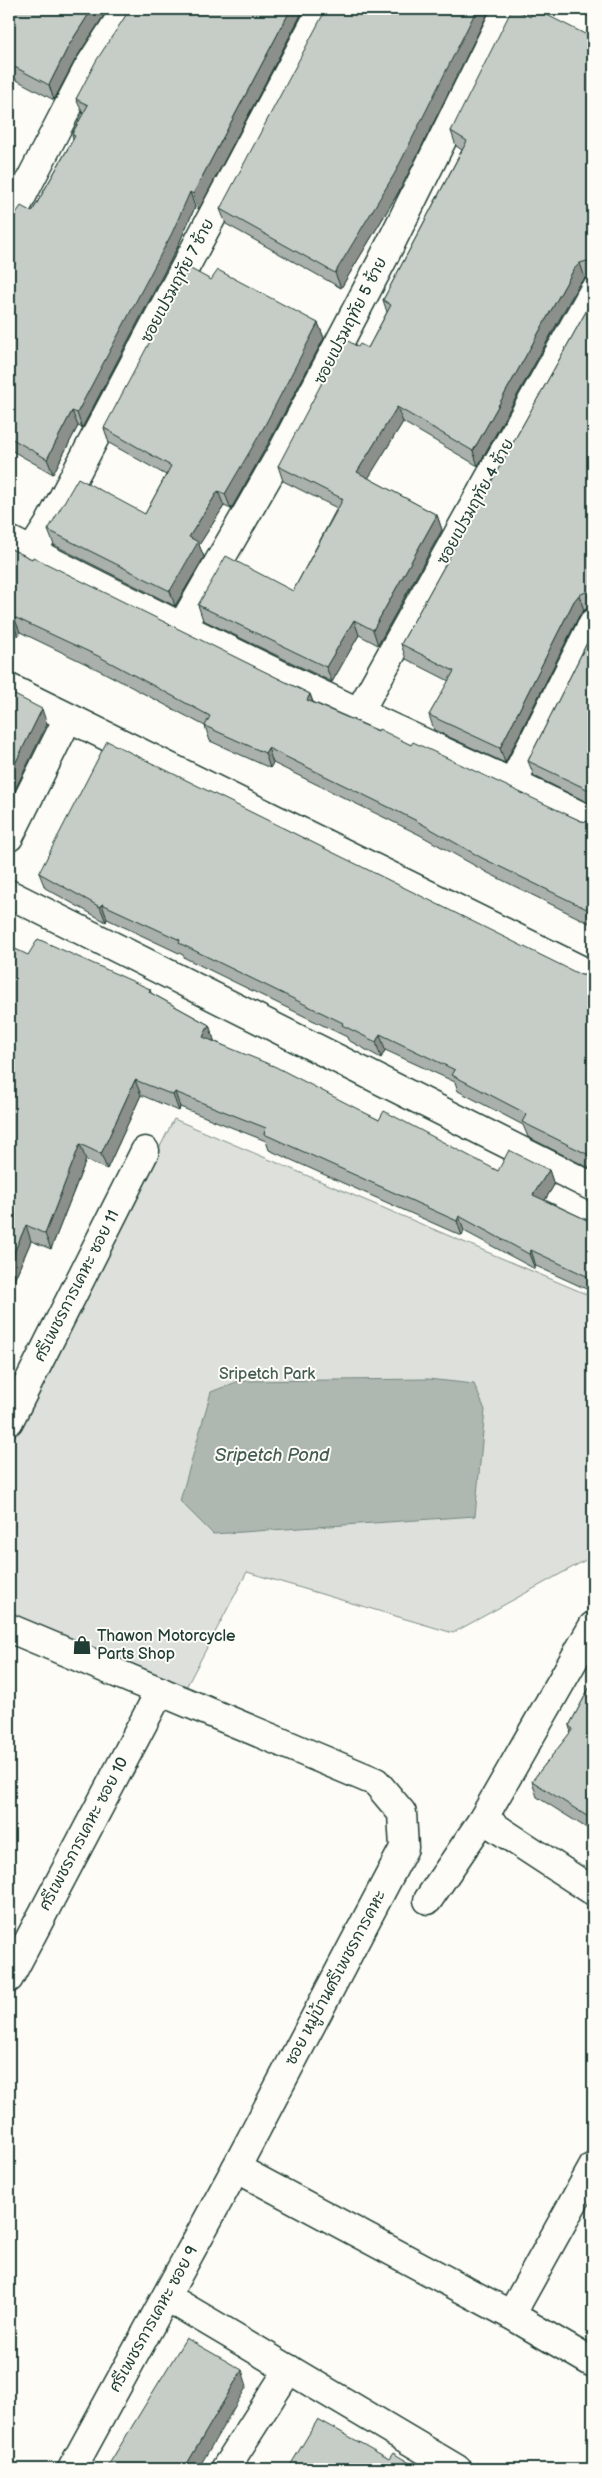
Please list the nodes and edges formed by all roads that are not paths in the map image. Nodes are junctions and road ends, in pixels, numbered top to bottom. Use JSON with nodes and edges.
{"nodes":[{"id":1,"x":126,"y":9,"type":"edge"},
{"id":2,"x":322,"y":9,"type":"edge"},
{"id":3,"x":507,"y":9,"type":"edge"},
{"id":4,"x":546,"y":9,"type":"edge"},
{"id":5,"x":593,"y":35,"type":"edge"},
{"id":6,"x":9,"y":221,"type":"edge"},
{"id":7,"x":593,"y":292,"type":"edge"},
{"id":8,"x":20,"y":546,"type":"edge"},
{"id":9,"x":593,"y":623,"type":"edge"},
{"id":10,"x":182,"y":626,"type":"junction"},
{"id":11,"x":9,"y":688,"type":"edge"},
{"id":12,"x":358,"y":712,"type":"junction"},
{"id":13,"x":68,"y":718,"type":"junction"},
{"id":14,"x":513,"y":782,"type":"junction"},
{"id":15,"x":593,"y":822,"type":"edge"},
{"id":16,"x":9,"y":837,"type":"edge"},
{"id":17,"x":9,"y":894,"type":"edge"},
{"id":18,"x":593,"y":976,"type":"edge"},
{"id":19,"x":145,"y":1151,"type":"dead end"},
{"id":20,"x":593,"y":1187,"type":"edge"},
{"id":21,"x":9,"y":1421,"type":"edge"},
{"id":22,"x":9,"y":1628,"type":"edge"},
{"id":23,"x":592,"y":1631,"type":"edge"},
{"id":24,"x":160,"y":1691,"type":"junction"},
{"id":25,"x":483,"y":1818,"type":"junction"},
{"id":26,"x":593,"y":1891,"type":"edge"},
{"id":27,"x":428,"y":1900,"type":"dead end"},
{"id":28,"x":9,"y":1978,"type":"edge"},
{"id":29,"x":593,"y":2167,"type":"edge"},
{"id":30,"x":236,"y":2168,"type":"junction"},
{"id":31,"x":167,"y":2297,"type":"junction"},
{"id":32,"x":511,"y":2315,"type":"junction"},
{"id":33,"x":593,"y":2363,"type":"edge"},
{"id":34,"x":289,"y":2369,"type":"junction"},
{"id":35,"x":72,"y":2469,"type":"edge"},
{"id":36,"x":225,"y":2469,"type":"edge"},
{"id":37,"x":457,"y":2469,"type":"edge"}],
"edges":[{"from":1,"to":6,"type":"street"},
{"from":2,"to":8,"type":"street","name":"ซอยเปรมฤทัย 7 ซ้าย"},
{"from":3,"to":10,"type":"street","name":"ซอยเปรมฤทัย 5 ซ้าย"},
{"from":4,"to":5,"type":"street"},
{"from":7,"to":12,"type":"street","name":"ซอยเปรมฤทัย 4 ซ้าย"},
{"from":8,"to":10,"type":"street"},
{"from":9,"to":14,"type":"street"},
{"from":10,"to":12,"type":"street"},
{"from":11,"to":13,"type":"street"},
{"from":12,"to":14,"type":"street"},
{"from":13,"to":16,"type":"street"},
{"from":13,"to":18,"type":"street"},
{"from":14,"to":15,"type":"street"},
{"from":17,"to":20,"type":"street"},
{"from":19,"to":21,"type":"street","name":"ศรีเพชรการเคหะ ซอย 11"},
{"from":22,"to":24,"type":"street","name":"ซอย หมู่บ้านศรีเพชรการคหะ"},
{"from":23,"to":25,"type":"street"},
{"from":24,"to":28,"type":"street","name":"ศรีเพชรการเคหะ ซอย 10"},
{"from":24,"to":30,"type":"street","name":"ซอย หมู่บ้านศรีเพชรการคหะ"},
{"from":25,"to":26,"type":"street"},
{"from":25,"to":27,"type":"street"},
{"from":29,"to":32,"type":"street"},
{"from":30,"to":31,"type":"street","name":"ศรีเพชรการเคหะ ซอย 9"},
{"from":30,"to":32,"type":"street"},
{"from":31,"to":34,"type":"street"},
{"from":31,"to":35,"type":"street","name":"ศรีเพชรการเคหะ ซอย 9"},
{"from":32,"to":33,"type":"street"},
{"from":34,"to":36,"type":"street"},
{"from":34,"to":37,"type":"street"}]}
